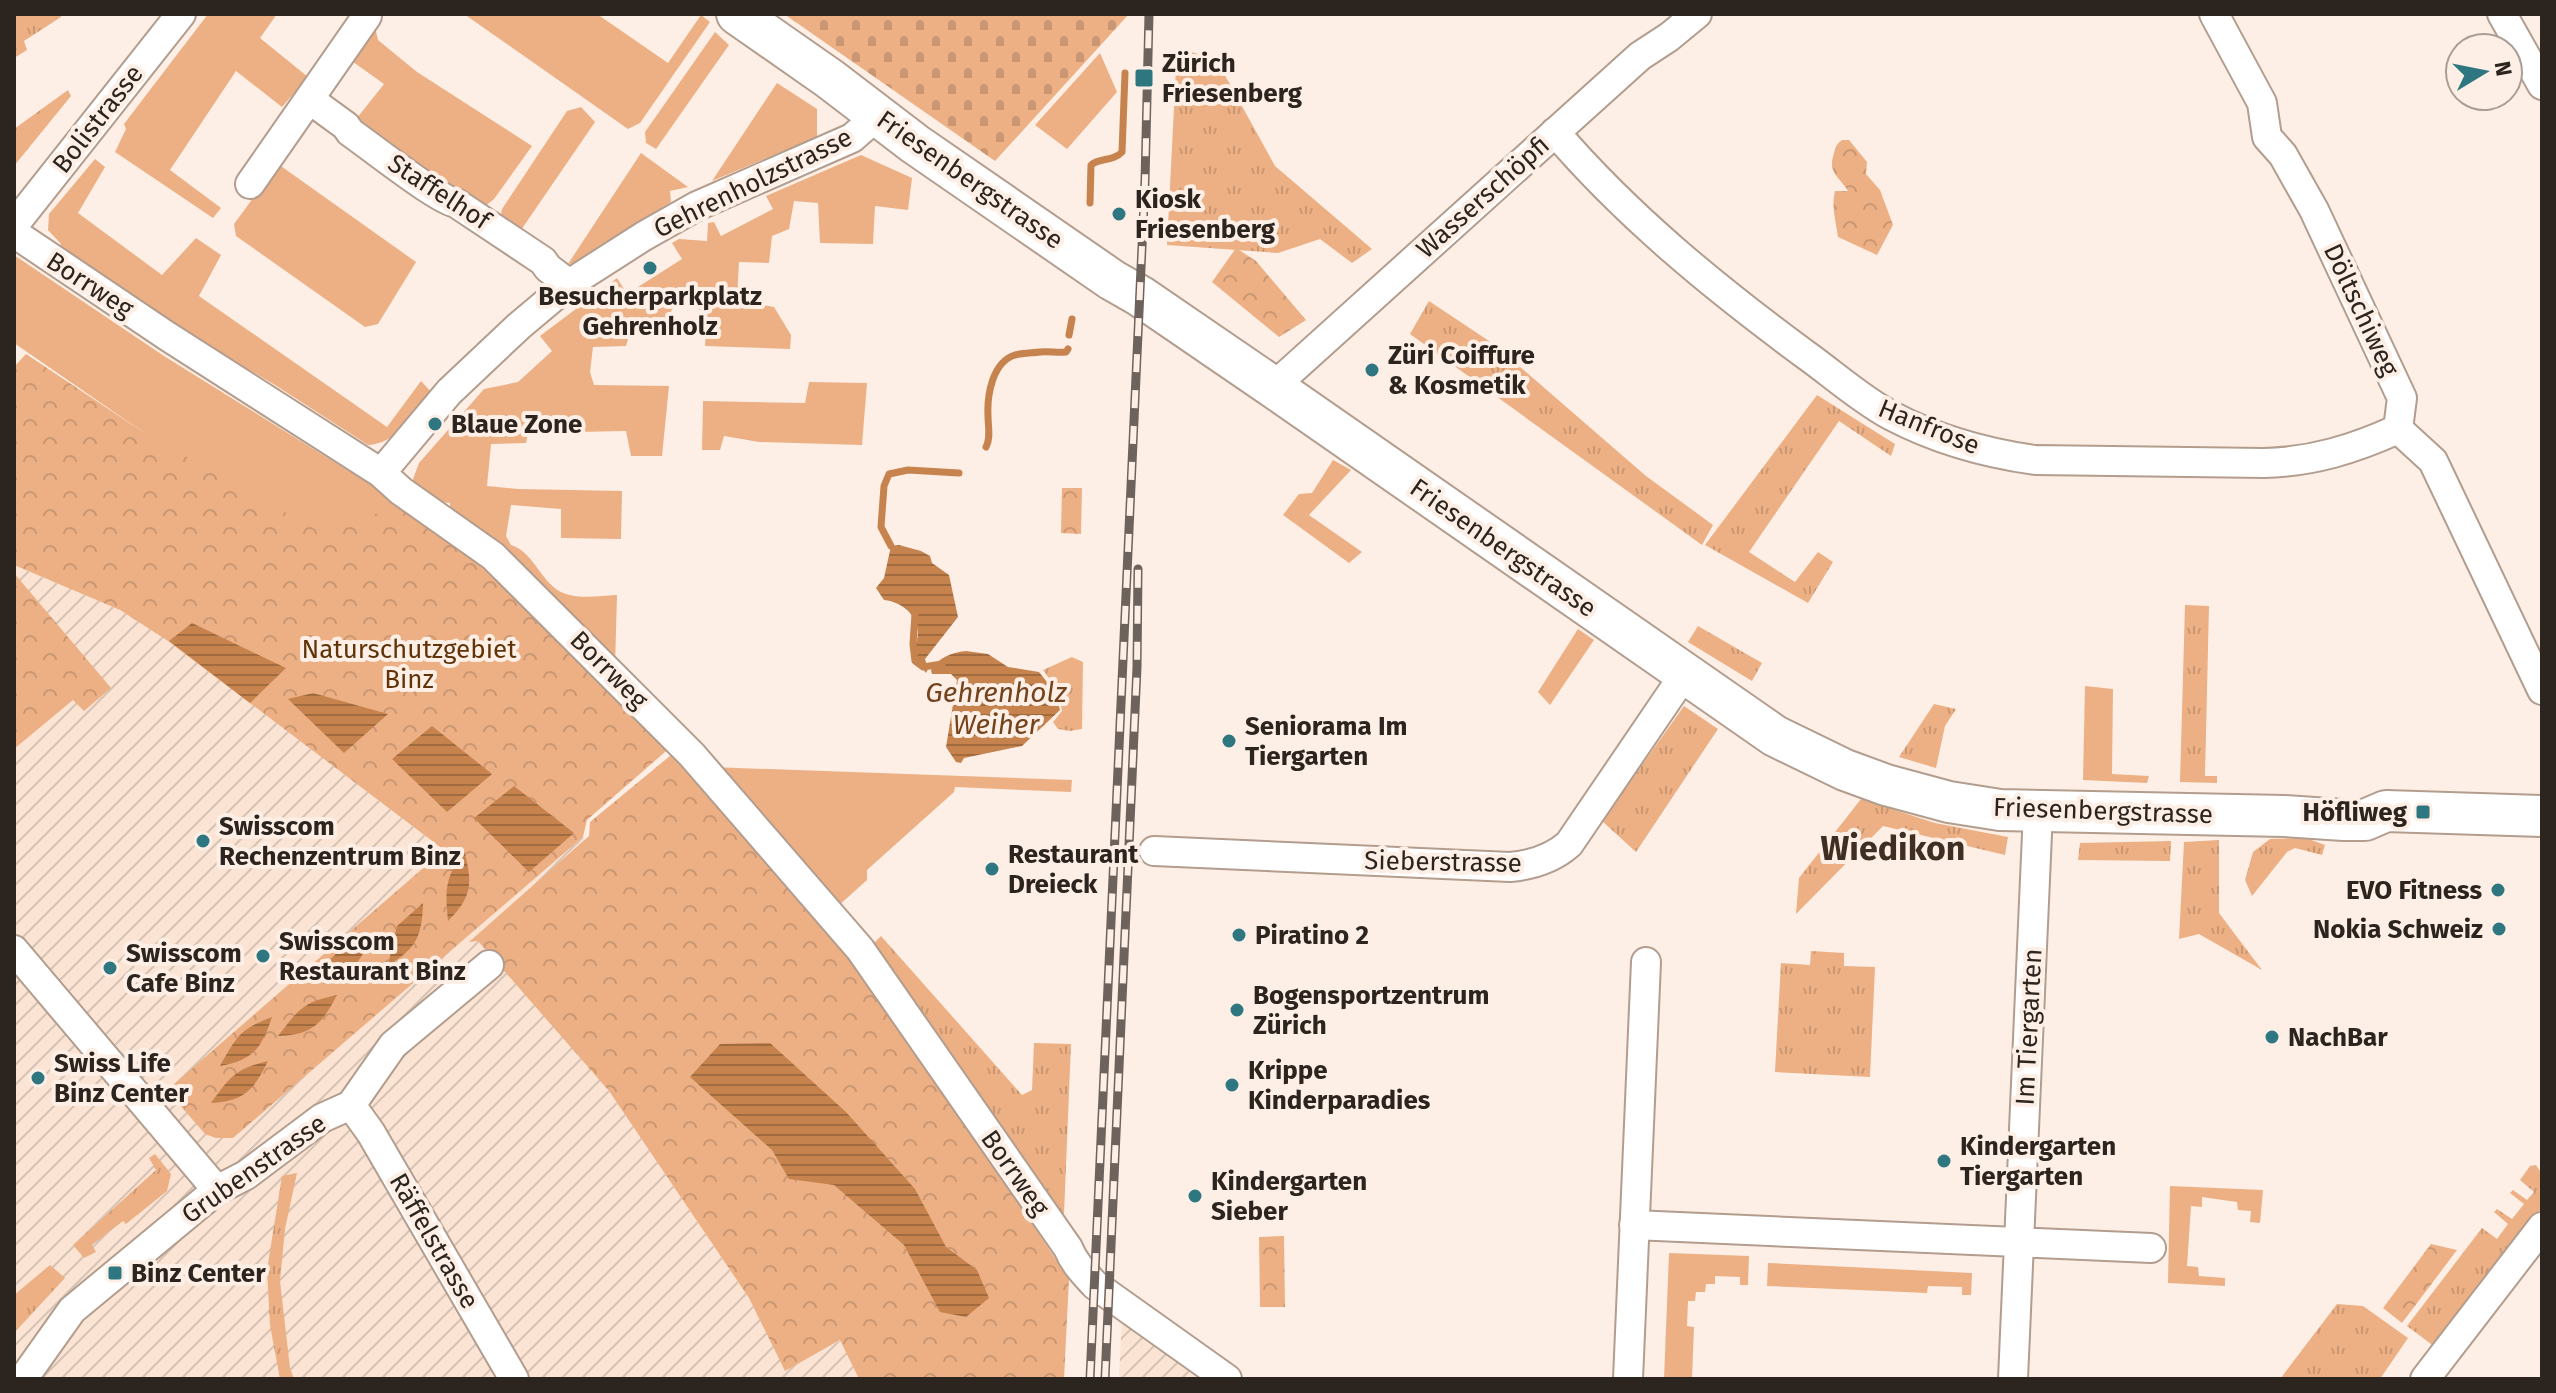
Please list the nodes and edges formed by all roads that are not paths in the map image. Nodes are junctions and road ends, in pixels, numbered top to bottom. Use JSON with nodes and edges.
{"nodes":[{"id":1,"x":181,"y":14,"type":"edge"},
{"id":2,"x":737,"y":14,"type":"edge"},
{"id":3,"x":1697,"y":14,"type":"edge"},
{"id":4,"x":2214,"y":14,"type":"edge"},
{"id":5,"x":2502,"y":14,"type":"edge"},
{"id":6,"x":367,"y":16,"type":"dead end"},
{"id":7,"x":2542,"y":85,"type":"edge"},
{"id":8,"x":309,"y":99,"type":"junction"},
{"id":9,"x":877,"y":116,"type":"junction"},
{"id":10,"x":1555,"y":132,"type":"junction"},
{"id":11,"x":250,"y":184,"type":"dead end"},
{"id":12,"x":14,"y":225,"type":"edge"},
{"id":13,"x":14,"y":233,"type":"edge"},
{"id":14,"x":569,"y":284,"type":"junction"},
{"id":15,"x":1273,"y":387,"type":"junction"},
{"id":16,"x":2398,"y":429,"type":"junction"},
{"id":17,"x":381,"y":473,"type":"junction"},
{"id":18,"x":1684,"y":675,"type":"junction"},
{"id":19,"x":2542,"y":690,"type":"edge"},
{"id":20,"x":2038,"y":811,"type":"junction"},
{"id":21,"x":2542,"y":816,"type":"edge"},
{"id":22,"x":2365,"y":820,"type":"junction"},
{"id":23,"x":2542,"y":833,"type":"edge"},
{"id":24,"x":1154,"y":851,"type":"dead end"},
{"id":25,"x":14,"y":950,"type":"edge"},
{"id":26,"x":1646,"y":962,"type":"dead end"},
{"id":27,"x":489,"y":965,"type":"dead end"},
{"id":28,"x":351,"y":1105,"type":"junction"},
{"id":29,"x":217,"y":1190,"type":"junction"},
{"id":30,"x":1634,"y":1225,"type":"junction"},
{"id":31,"x":2542,"y":1227,"type":"edge"},
{"id":32,"x":2019,"y":1243,"type":"junction"},
{"id":33,"x":2151,"y":1248,"type":"dead end"},
{"id":34,"x":37,"y":1372,"type":"edge"},
{"id":35,"x":514,"y":1379,"type":"edge"},
{"id":36,"x":1227,"y":1379,"type":"edge"},
{"id":37,"x":1628,"y":1379,"type":"edge"},
{"id":38,"x":2013,"y":1379,"type":"edge"},
{"id":39,"x":2425,"y":1379,"type":"edge"}],
"edges":[{"from":1,"to":12,"type":"street","name":"Bolistrasse"},
{"from":2,"to":9,"type":"street","name":"Friesenbergstrasse"},
{"from":3,"to":10,"type":"street","name":"Wasserschöpfi"},
{"from":4,"to":16,"type":"street","name":"Döltschiweg"},
{"from":5,"to":7,"type":"street"},
{"from":6,"to":8,"type":"street"},
{"from":8,"to":11,"type":"street"},
{"from":8,"to":14,"type":"street","name":"Staffelhof"},
{"from":9,"to":14,"type":"street","name":"Gehrenholzstrasse"},
{"from":9,"to":15,"type":"street","name":"Friesenbergstrasse"},
{"from":10,"to":15,"type":"street","name":"Wasserschöpfi"},
{"from":10,"to":16,"type":"street","name":"Hanfrose"},
{"from":13,"to":17,"type":"street","name":"Borrweg"},
{"from":14,"to":17,"type":"street","name":"Gehrenholzstrasse"},
{"from":15,"to":18,"type":"street","name":"Friesenbergstrasse"},
{"from":16,"to":19,"type":"street"},
{"from":17,"to":36,"type":"street","name":"Borrweg"},
{"from":18,"to":20,"type":"street","name":"Friesenbergstrasse"},
{"from":18,"to":24,"type":"street","name":"Sieberstrasse"},
{"from":20,"to":22,"type":"street","name":"Friesenbergstrasse"},
{"from":20,"to":32,"type":"street","name":"Im Tiergarten"},
{"from":21,"to":22,"type":"street","name":"Friesenbergstrasse"},
{"from":22,"to":23,"type":"street","name":"Friesenbergstrasse"},
{"from":25,"to":29,"type":"street"},
{"from":26,"to":30,"type":"street"},
{"from":27,"to":28,"type":"street","name":"Grubenstrasse"},
{"from":28,"to":29,"type":"street","name":"Grubenstrasse"},
{"from":28,"to":35,"type":"street","name":"Räffelstrasse"},
{"from":29,"to":34,"type":"street","name":"Grubenstrasse"},
{"from":30,"to":32,"type":"street"},
{"from":30,"to":37,"type":"street"},
{"from":31,"to":39,"type":"street"},
{"from":32,"to":33,"type":"street"},
{"from":32,"to":38,"type":"street","name":"Im Tiergarten"}]}
